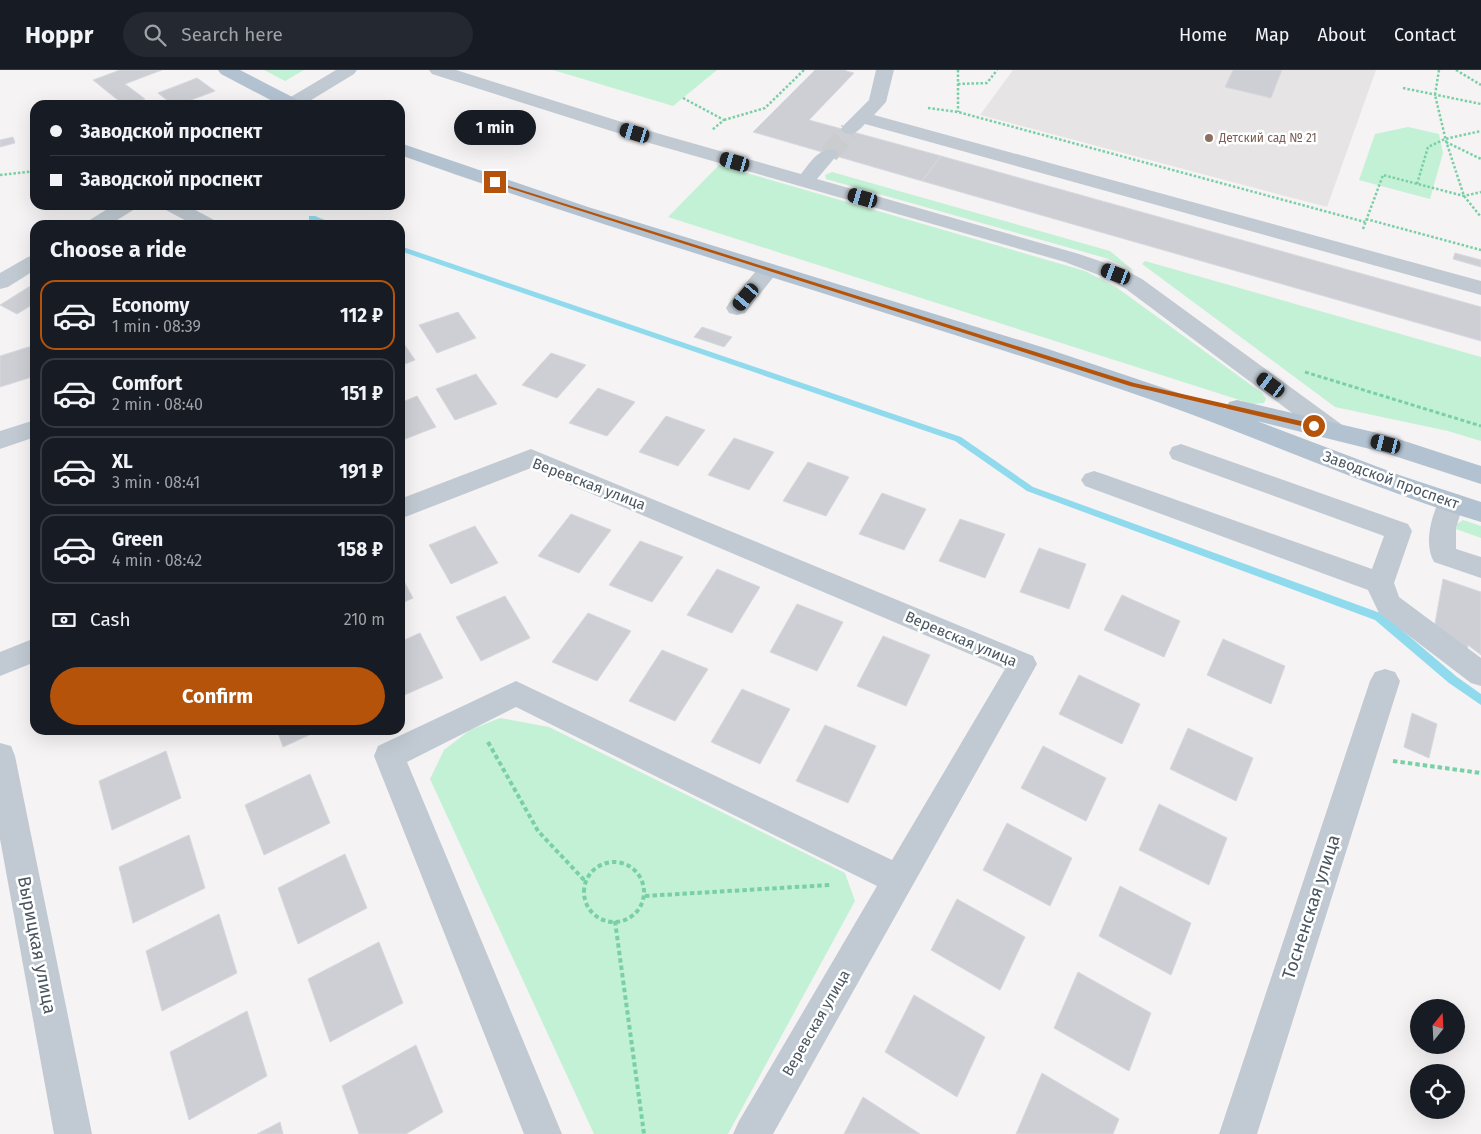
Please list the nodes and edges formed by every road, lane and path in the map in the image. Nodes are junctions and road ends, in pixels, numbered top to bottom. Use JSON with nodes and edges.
{"nodes":[{"id":1,"x":227,"y":70,"type":"edge"},
{"id":2,"x":348,"y":70,"type":"edge"},
{"id":3,"x":438,"y":70,"type":"edge"},
{"id":4,"x":804,"y":70,"type":"edge"},
{"id":5,"x":886,"y":70,"type":"edge"},
{"id":6,"x":958,"y":70,"type":"edge"},
{"id":7,"x":997,"y":70,"type":"edge"},
{"id":8,"x":1439,"y":70,"type":"edge"},
{"id":9,"x":1456,"y":70,"type":"edge"},
{"id":10,"x":958,"y":84,"type":"junction"},
{"id":11,"x":1481,"y":85,"type":"edge"},
{"id":12,"x":1403,"y":88,"type":"dead end"},
{"id":13,"x":1435,"y":95,"type":"junction"},
{"id":14,"x":683,"y":98,"type":"dead end"},
{"id":15,"x":283,"y":100,"type":"edge"},
{"id":16,"x":300,"y":100,"type":"edge"},
{"id":17,"x":878,"y":102,"type":"junction"},
{"id":18,"x":1481,"y":104,"type":"edge"},
{"id":19,"x":958,"y":112,"type":"junction"},
{"id":20,"x":724,"y":120,"type":"junction"},
{"id":21,"x":1481,"y":131,"type":"edge"},
{"id":22,"x":706,"y":136,"type":"dead end"},
{"id":23,"x":1445,"y":140,"type":"junction"},
{"id":24,"x":405,"y":151,"type":"edge"},
{"id":25,"x":829,"y":154,"type":"tunnel mouth"},
{"id":26,"x":1481,"y":159,"type":"edge"},
{"id":27,"x":30,"y":172,"type":"edge"},
{"id":28,"x":0,"y":175,"type":"edge"},
{"id":29,"x":806,"y":181,"type":"junction"},
{"id":30,"x":1417,"y":184,"type":"junction"},
{"id":31,"x":1481,"y":192,"type":"edge"},
{"id":32,"x":1464,"y":196,"type":"junction"},
{"id":33,"x":120,"y":210,"type":"edge"},
{"id":34,"x":180,"y":210,"type":"edge"},
{"id":35,"x":1481,"y":217,"type":"edge"},
{"id":36,"x":1366,"y":219,"type":"junction"},
{"id":37,"x":103,"y":220,"type":"edge"},
{"id":38,"x":200,"y":220,"type":"edge"},
{"id":39,"x":1481,"y":250,"type":"edge"},
{"id":40,"x":30,"y":264,"type":"edge"},
{"id":41,"x":768,"y":270,"type":"junction"},
{"id":42,"x":0,"y":282,"type":"edge"},
{"id":43,"x":1481,"y":288,"type":"edge"},
{"id":44,"x":737,"y":308,"type":"dead end"},
{"id":45,"x":1297,"y":370,"type":"dead end"},
{"id":46,"x":1133,"y":385,"type":"junction"},
{"id":47,"x":1481,"y":426,"type":"edge"},
{"id":48,"x":30,"y":430,"type":"edge"},
{"id":49,"x":1332,"y":430,"type":"junction"},
{"id":50,"x":0,"y":440,"type":"edge"},
{"id":51,"x":1181,"y":454,"type":"dead end"},
{"id":52,"x":1481,"y":475,"type":"edge"},
{"id":53,"x":1094,"y":480,"type":"dead end"},
{"id":54,"x":1450,"y":502,"type":"junction"},
{"id":55,"x":405,"y":507,"type":"edge"},
{"id":56,"x":1481,"y":512,"type":"edge"},
{"id":57,"x":1481,"y":568,"type":"edge"},
{"id":58,"x":1380,"y":582,"type":"junction"},
{"id":59,"x":30,"y":652,"type":"edge"},
{"id":60,"x":0,"y":664,"type":"edge"},
{"id":61,"x":1481,"y":674,"type":"edge"},
{"id":62,"x":1384,"y":681,"type":"dead end"},
{"id":63,"x":473,"y":715,"type":"junction"},
{"id":64,"x":0,"y":756,"type":"edge"},
{"id":65,"x":1360,"y":756,"type":"junction"},
{"id":66,"x":1481,"y":773,"type":"edge"},
{"id":67,"x":898,"y":880,"type":"junction"},
{"id":68,"x":586,"y":882,"type":"junction"},
{"id":69,"x":839,"y":885,"type":"dead end"},
{"id":70,"x":645,"y":896,"type":"junction"},
{"id":71,"x":615,"y":921,"type":"junction"},
{"id":72,"x":73,"y":1134,"type":"edge"},
{"id":73,"x":543,"y":1134,"type":"edge"},
{"id":74,"x":644,"y":1134,"type":"edge"},
{"id":75,"x":752,"y":1134,"type":"edge"},
{"id":76,"x":1238,"y":1134,"type":"edge"}],
"edges":[{"from":1,"to":15,"type":"main road"},
{"from":2,"to":16,"type":"street"},
{"from":3,"to":29,"type":"street"},
{"from":4,"to":20,"type":"path"},
{"from":5,"to":17,"type":"street"},
{"from":6,"to":10,"type":"path"},
{"from":7,"to":10,"type":"path"},
{"from":8,"to":13,"type":"path"},
{"from":9,"to":11,"type":"path"},
{"from":10,"to":19,"type":"path"},
{"from":12,"to":13,"type":"path"},
{"from":13,"to":18,"type":"path"},
{"from":13,"to":23,"type":"path"},
{"from":14,"to":20,"type":"path"},
{"from":17,"to":19,"type":"path"},
{"from":17,"to":43,"type":"street"},
{"from":19,"to":36,"type":"path"},
{"from":20,"to":22,"type":"path"},
{"from":21,"to":23,"type":"path"},
{"from":23,"to":26,"type":"path"},
{"from":23,"to":30,"type":"path"},
{"from":23,"to":32,"type":"path"},
{"from":24,"to":41,"type":"main road","name":"Заводской проспект"},
{"from":25,"to":29,"type":"street"},
{"from":27,"to":28,"type":"path"},
{"from":29,"to":49,"type":"street"},
{"from":30,"to":32,"type":"path"},
{"from":30,"to":36,"type":"path"},
{"from":31,"to":32,"type":"path"},
{"from":32,"to":35,"type":"path"},
{"from":33,"to":37,"type":"street"},
{"from":34,"to":38,"type":"street"},
{"from":36,"to":39,"type":"path"},
{"from":40,"to":42,"type":"street"},
{"from":41,"to":44,"type":"street"},
{"from":41,"to":46,"type":"main road","name":"Заводской проспект"},
{"from":45,"to":47,"type":"path"},
{"from":46,"to":49,"type":"main road","name":"Заводской проспект"},
{"from":46,"to":54,"type":"main road","name":"Заводской проспект"},
{"from":48,"to":50,"type":"street"},
{"from":49,"to":52,"type":"main road","name":"Заводской проспект"},
{"from":51,"to":58,"type":"street"},
{"from":53,"to":58,"type":"street"},
{"from":54,"to":56,"type":"main road","name":"Заводской проспект"},
{"from":54,"to":57,"type":"street"},
{"from":55,"to":67,"type":"street","name":"Веревская улица"},
{"from":58,"to":61,"type":"street"},
{"from":59,"to":60,"type":"street"},
{"from":62,"to":65,"type":"street","name":"Тосненская улица"},
{"from":63,"to":67,"type":"street"},
{"from":63,"to":68,"type":"path"},
{"from":63,"to":73,"type":"street"},
{"from":64,"to":72,"type":"street","name":"Вырицкая улица"},
{"from":65,"to":66,"type":"path"},
{"from":65,"to":76,"type":"street","name":"Тосненская улица"},
{"from":67,"to":75,"type":"street","name":"Веревская улица"},
{"from":68,"to":70,"type":"path"},
{"from":68,"to":71,"type":"path"},
{"from":69,"to":70,"type":"path"},
{"from":70,"to":71,"type":"path"},
{"from":71,"to":74,"type":"path"}]}
